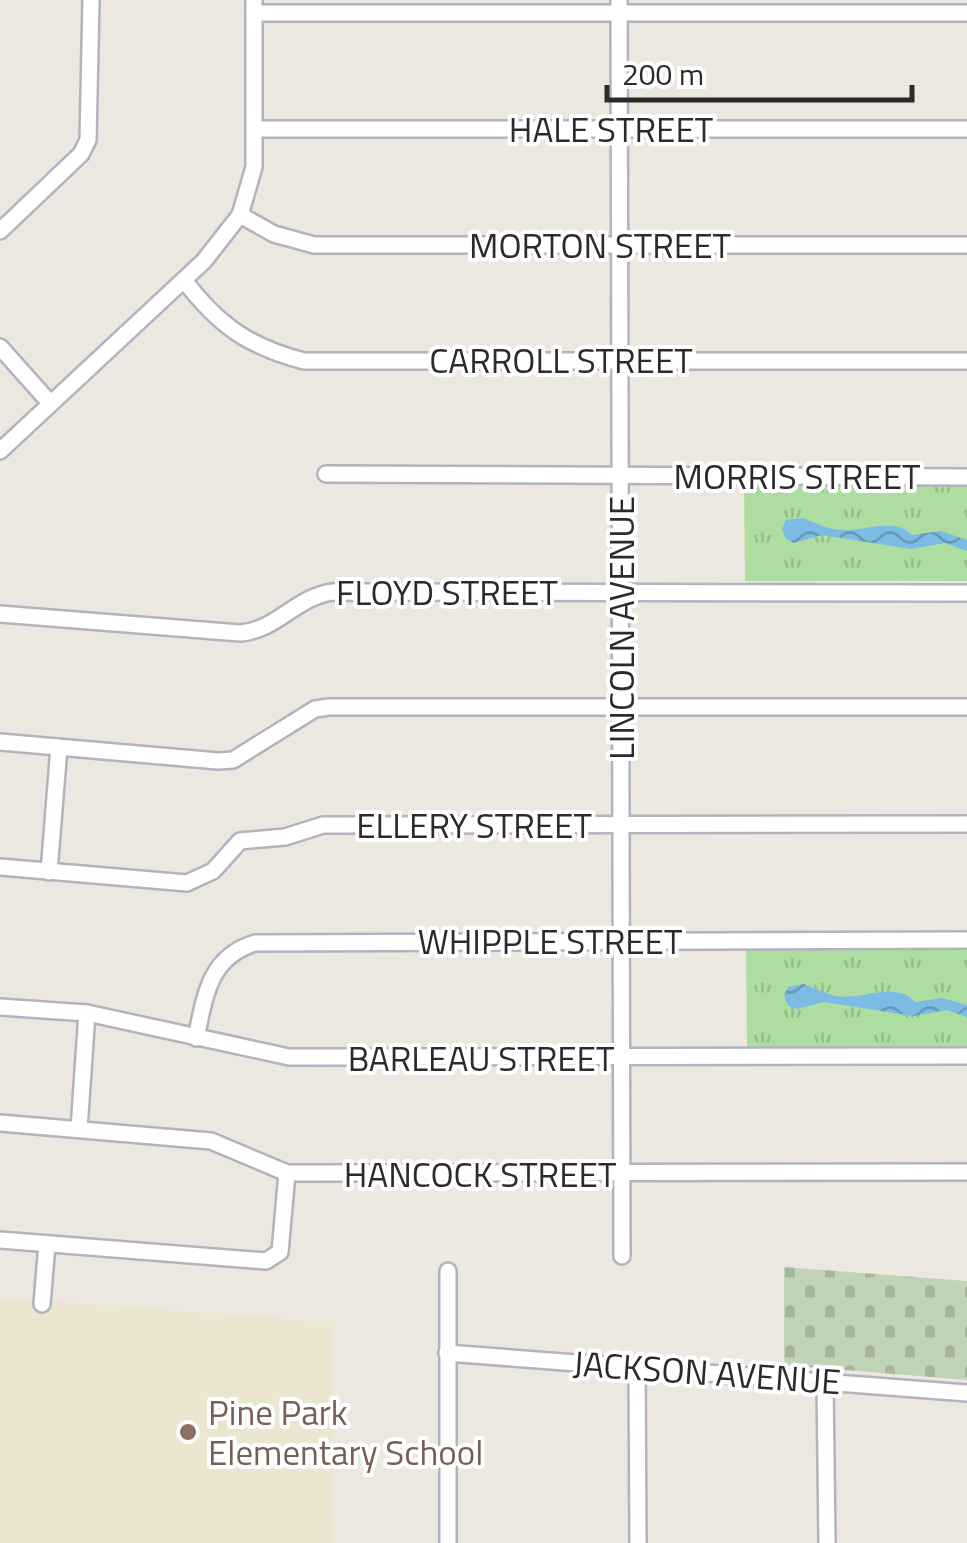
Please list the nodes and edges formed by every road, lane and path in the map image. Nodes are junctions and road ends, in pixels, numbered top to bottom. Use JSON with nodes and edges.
{"nodes":[{"id":1,"x":91,"y":0,"type":"edge"},
{"id":2,"x":254,"y":6,"type":"edge"},
{"id":3,"x":619,"y":6,"type":"edge"},
{"id":4,"x":967,"y":12,"type":"edge"},
{"id":5,"x":619,"y":128,"type":"junction"},
{"id":6,"x":256,"y":129,"type":"junction"},
{"id":7,"x":967,"y":129,"type":"edge"},
{"id":8,"x":240,"y":216,"type":"junction"},
{"id":9,"x":0,"y":232,"type":"edge"},
{"id":10,"x":619,"y":244,"type":"junction"},
{"id":11,"x":967,"y":244,"type":"edge"},
{"id":12,"x":184,"y":280,"type":"junction"},
{"id":13,"x":0,"y":347,"type":"edge"},
{"id":14,"x":620,"y":360,"type":"junction"},
{"id":15,"x":967,"y":360,"type":"edge"},
{"id":16,"x":50,"y":404,"type":"junction"},
{"id":17,"x":0,"y":450,"type":"edge"},
{"id":18,"x":326,"y":474,"type":"dead end"},
{"id":19,"x":621,"y":476,"type":"junction"},
{"id":20,"x":967,"y":477,"type":"edge"},
{"id":21,"x":622,"y":592,"type":"junction"},
{"id":22,"x":967,"y":593,"type":"edge"},
{"id":23,"x":0,"y":614,"type":"edge"},
{"id":24,"x":622,"y":707,"type":"junction"},
{"id":25,"x":967,"y":707,"type":"edge"},
{"id":26,"x":0,"y":742,"type":"edge"},
{"id":27,"x":59,"y":747,"type":"junction"},
{"id":28,"x":967,"y":824,"type":"edge"},
{"id":29,"x":622,"y":825,"type":"junction"},
{"id":30,"x":0,"y":868,"type":"edge"},
{"id":31,"x":50,"y":872,"type":"junction"},
{"id":32,"x":967,"y":940,"type":"edge"},
{"id":33,"x":622,"y":941,"type":"junction"},
{"id":34,"x":0,"y":1007,"type":"edge"},
{"id":35,"x":87,"y":1013,"type":"junction"},
{"id":36,"x":196,"y":1038,"type":"junction"},
{"id":37,"x":967,"y":1056,"type":"edge"},
{"id":38,"x":621,"y":1058,"type":"junction"},
{"id":39,"x":0,"y":1123,"type":"edge"},
{"id":40,"x":79,"y":1129,"type":"junction"},
{"id":41,"x":967,"y":1172,"type":"edge"},
{"id":42,"x":287,"y":1173,"type":"junction"},
{"id":43,"x":622,"y":1174,"type":"junction"},
{"id":44,"x":0,"y":1240,"type":"edge"},
{"id":45,"x":47,"y":1244,"type":"junction"},
{"id":46,"x":622,"y":1256,"type":"dead end"},
{"id":47,"x":448,"y":1271,"type":"dead end"},
{"id":48,"x":42,"y":1304,"type":"dead end"},
{"id":49,"x":447,"y":1352,"type":"junction"},
{"id":50,"x":637,"y":1366,"type":"junction"},
{"id":51,"x":825,"y":1382,"type":"junction"},
{"id":52,"x":967,"y":1393,"type":"edge"},
{"id":53,"x":448,"y":1543,"type":"edge"},
{"id":54,"x":638,"y":1543,"type":"edge"},
{"id":55,"x":828,"y":1543,"type":"edge"}],
"edges":[{"from":1,"to":9,"type":"street"},
{"from":2,"to":3,"type":"street"},
{"from":2,"to":6,"type":"street"},
{"from":3,"to":4,"type":"street"},
{"from":3,"to":5,"type":"street","name":"LINCOLN AVENUE"},
{"from":5,"to":6,"type":"street","name":"HALE STREET"},
{"from":5,"to":7,"type":"street","name":"HALE STREET"},
{"from":5,"to":10,"type":"street","name":"LINCOLN AVENUE"},
{"from":6,"to":8,"type":"street"},
{"from":8,"to":10,"type":"street","name":"MORTON STREET"},
{"from":8,"to":12,"type":"street"},
{"from":10,"to":11,"type":"street","name":"MORTON STREET"},
{"from":10,"to":14,"type":"street","name":"LINCOLN AVENUE"},
{"from":12,"to":14,"type":"street","name":"CARROLL STREET"},
{"from":12,"to":16,"type":"street"},
{"from":13,"to":16,"type":"street"},
{"from":14,"to":15,"type":"street","name":"CARROLL STREET"},
{"from":14,"to":19,"type":"street","name":"LINCOLN AVENUE"},
{"from":16,"to":17,"type":"street"},
{"from":18,"to":19,"type":"street","name":"MORRIS STREET"},
{"from":19,"to":20,"type":"street","name":"MORRIS STREET"},
{"from":19,"to":21,"type":"street","name":"LINCOLN AVENUE"},
{"from":21,"to":22,"type":"street","name":"FLOYD STREET"},
{"from":21,"to":23,"type":"street","name":"FLOYD STREET"},
{"from":21,"to":24,"type":"street","name":"LINCOLN AVENUE"},
{"from":24,"to":25,"type":"street"},
{"from":24,"to":27,"type":"street"},
{"from":24,"to":29,"type":"street","name":"LINCOLN AVENUE"},
{"from":26,"to":27,"type":"street"},
{"from":27,"to":31,"type":"street"},
{"from":28,"to":29,"type":"street","name":"ELLERY STREET"},
{"from":29,"to":31,"type":"street","name":"ELLERY STREET"},
{"from":29,"to":33,"type":"street","name":"LINCOLN AVENUE"},
{"from":30,"to":31,"type":"street","name":"ELLERY STREET"},
{"from":32,"to":33,"type":"street","name":"WHIPPLE STREET"},
{"from":33,"to":36,"type":"street","name":"WHIPPLE STREET"},
{"from":33,"to":38,"type":"street","name":"LINCOLN AVENUE"},
{"from":34,"to":35,"type":"street","name":"BARLEAU STREET"},
{"from":35,"to":36,"type":"street","name":"BARLEAU STREET"},
{"from":35,"to":40,"type":"street"},
{"from":36,"to":38,"type":"street","name":"BARLEAU STREET"},
{"from":37,"to":38,"type":"street","name":"BARLEAU STREET"},
{"from":38,"to":43,"type":"street","name":"LINCOLN AVENUE"},
{"from":39,"to":40,"type":"street","name":"HANCOCK STREET"},
{"from":40,"to":42,"type":"street","name":"HANCOCK STREET"},
{"from":41,"to":43,"type":"street","name":"HANCOCK STREET"},
{"from":42,"to":43,"type":"street","name":"HANCOCK STREET"},
{"from":42,"to":45,"type":"street"},
{"from":43,"to":46,"type":"street","name":"LINCOLN AVENUE"},
{"from":44,"to":45,"type":"street"},
{"from":45,"to":48,"type":"street"},
{"from":47,"to":49,"type":"street"},
{"from":49,"to":50,"type":"street","name":"JACKSON AVENUE"},
{"from":49,"to":53,"type":"street"},
{"from":50,"to":51,"type":"street","name":"JACKSON AVENUE"},
{"from":50,"to":54,"type":"street"},
{"from":51,"to":52,"type":"street","name":"JACKSON AVENUE"},
{"from":51,"to":55,"type":"street"}]}
